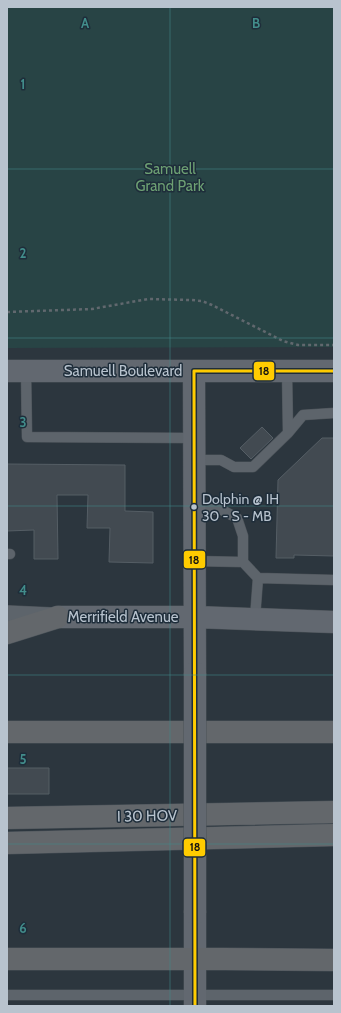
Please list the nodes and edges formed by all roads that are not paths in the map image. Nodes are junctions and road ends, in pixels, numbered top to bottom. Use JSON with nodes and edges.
{"nodes":[{"id":1,"x":17,"y":371,"type":"edge"},
{"id":2,"x":194,"y":371,"type":"junction"},
{"id":3,"x":287,"y":371,"type":"junction"},
{"id":4,"x":334,"y":371,"type":"edge"},
{"id":5,"x":334,"y":413,"type":"edge"},
{"id":6,"x":288,"y":433,"type":"junction"},
{"id":7,"x":194,"y":438,"type":"junction"},
{"id":8,"x":193,"y":460,"type":"junction"},
{"id":9,"x":194,"y":508,"type":"junction"},
{"id":10,"x":194,"y":561,"type":"junction"},
{"id":11,"x":243,"y":562,"type":"junction"},
{"id":12,"x":258,"y":578,"type":"junction"},
{"id":13,"x":334,"y":580,"type":"edge"},
{"id":14,"x":7,"y":615,"type":"edge"},
{"id":15,"x":58,"y":617,"type":"junction"},
{"id":16,"x":195,"y":617,"type":"junction"},
{"id":17,"x":255,"y":618,"type":"junction"},
{"id":18,"x":334,"y":622,"type":"edge"},
{"id":19,"x":7,"y":633,"type":"edge"},
{"id":20,"x":170,"y":731,"type":"junction"},
{"id":21,"x":7,"y":732,"type":"edge"},
{"id":22,"x":334,"y":732,"type":"edge"},
{"id":23,"x":7,"y":746,"type":"edge"},
{"id":24,"x":334,"y":812,"type":"edge"},
{"id":25,"x":7,"y":818,"type":"edge"},
{"id":26,"x":334,"y":835,"type":"edge"},
{"id":27,"x":7,"y":843,"type":"edge"},
{"id":28,"x":7,"y":959,"type":"edge"},
{"id":29,"x":196,"y":959,"type":"junction"},
{"id":30,"x":334,"y":960,"type":"edge"},
{"id":31,"x":334,"y":995,"type":"edge"},
{"id":32,"x":7,"y":996,"type":"edge"},
{"id":33,"x":195,"y":1001,"type":"edge"}],
"edges":[{"from":1,"to":2,"type":"main road","name":"Samuell Boulevard"},
{"from":1,"to":7,"type":"lane"},
{"from":2,"to":3,"type":"main road","name":"Samuell Boulevard"},
{"from":2,"to":7,"type":"main road"},
{"from":3,"to":4,"type":"main road","name":"Samuell Boulevard"},
{"from":3,"to":6,"type":"lane"},
{"from":5,"to":6,"type":"lane"},
{"from":6,"to":8,"type":"lane"},
{"from":7,"to":8,"type":"main road"},
{"from":8,"to":9,"type":"main road"},
{"from":9,"to":10,"type":"main road"},
{"from":9,"to":11,"type":"lane"},
{"from":10,"to":11,"type":"lane"},
{"from":10,"to":16,"type":"main road"},
{"from":11,"to":12,"type":"lane"},
{"from":12,"to":13,"type":"lane"},
{"from":12,"to":17,"type":"lane"},
{"from":14,"to":15,"type":"street","name":"Merrifield Avenue"},
{"from":15,"to":16,"type":"main road","name":"Merrifield Avenue"},
{"from":15,"to":19,"type":"highway"},
{"from":16,"to":17,"type":"main road","name":"Merrifield Avenue"},
{"from":16,"to":29,"type":"main road","bridge":true},
{"from":17,"to":18,"type":"main road","name":"Merrifield Avenue"},
{"from":20,"to":21,"type":"highway"},
{"from":20,"to":22,"type":"highway"},
{"from":20,"to":23,"type":"highway"},
{"from":24,"to":25,"type":"highway","name":"I 30 HOV"},
{"from":26,"to":27,"type":"highway"},
{"from":28,"to":29,"type":"highway"},
{"from":29,"to":30,"type":"highway"},
{"from":29,"to":33,"type":"main road"},
{"from":31,"to":33,"type":"lane"},
{"from":32,"to":33,"type":"lane"}]}
